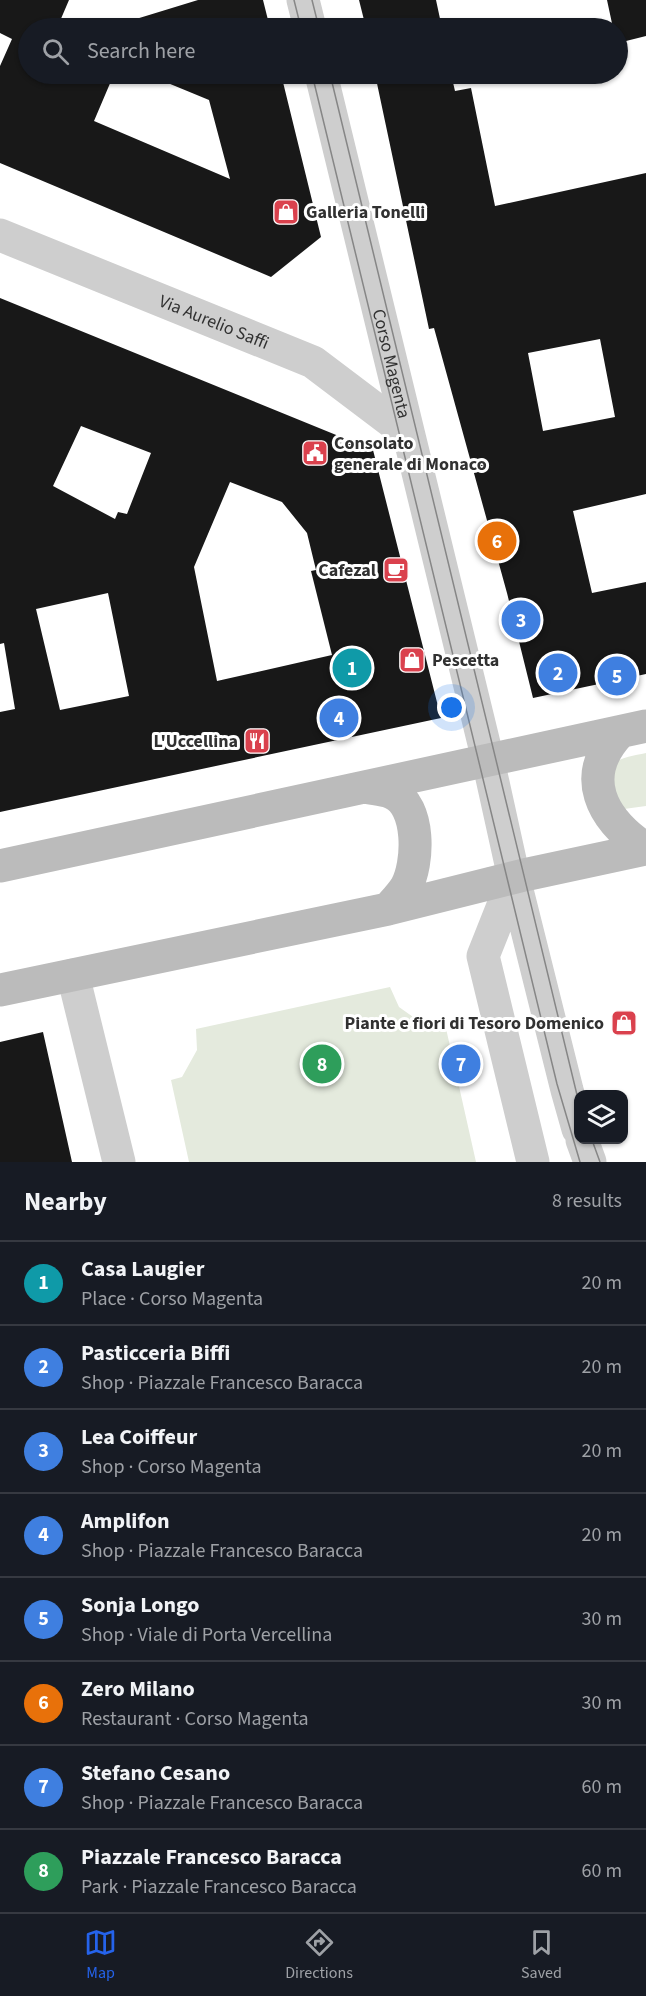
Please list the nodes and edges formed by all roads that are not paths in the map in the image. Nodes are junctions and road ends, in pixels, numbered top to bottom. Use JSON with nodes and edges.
{"nodes":[{"id":1,"x":303,"y":0,"type":"edge"},
{"id":2,"x":308,"y":18,"type":"edge"},
{"id":3,"x":323,"y":84,"type":"edge"},
{"id":4,"x":0,"y":235,"type":"edge"},
{"id":5,"x":409,"y":438,"type":"junction"},
{"id":6,"x":633,"y":729,"type":"edge"},
{"id":7,"x":488,"y":760,"type":"junction"},
{"id":8,"x":364,"y":787,"type":"junction"},
{"id":9,"x":646,"y":849,"type":"edge"},
{"id":10,"x":0,"y":866,"type":"edge"},
{"id":11,"x":514,"y":878,"type":"junction"},
{"id":12,"x":388,"y":909,"type":"junction"},
{"id":13,"x":73,"y":975,"type":"junction"},
{"id":14,"x":0,"y":990,"type":"edge"},
{"id":15,"x":574,"y":1113,"type":"edge"},
{"id":16,"x":583,"y":1144,"type":"edge"},
{"id":17,"x":119,"y":1162,"type":"edge"},
{"id":18,"x":533,"y":1162,"type":"edge"},
{"id":19,"x":590,"y":1162,"type":"edge"}],
"edges":[{"from":1,"to":2,"type":"street"},
{"from":3,"to":5,"type":"street","name":"Corso Magenta"},
{"from":4,"to":5,"type":"street","name":"Via Aurelio Saffi"},
{"from":5,"to":7,"type":"street","name":"Corso Magenta"},
{"from":6,"to":7,"type":"main road"},
{"from":6,"to":9,"type":"main road"},
{"from":7,"to":8,"type":"main road"},
{"from":7,"to":11,"type":"street","name":"Corso Magenta"},
{"from":8,"to":10,"type":"main road"},
{"from":8,"to":12,"type":"main road"},
{"from":9,"to":11,"type":"main road"},
{"from":11,"to":12,"type":"main road"},
{"from":11,"to":15,"type":"street","name":"Corso Magenta"},
{"from":11,"to":18,"type":"street"},
{"from":12,"to":13,"type":"main road"},
{"from":13,"to":14,"type":"main road"},
{"from":13,"to":17,"type":"street"},
{"from":16,"to":19,"type":"street"}]}
